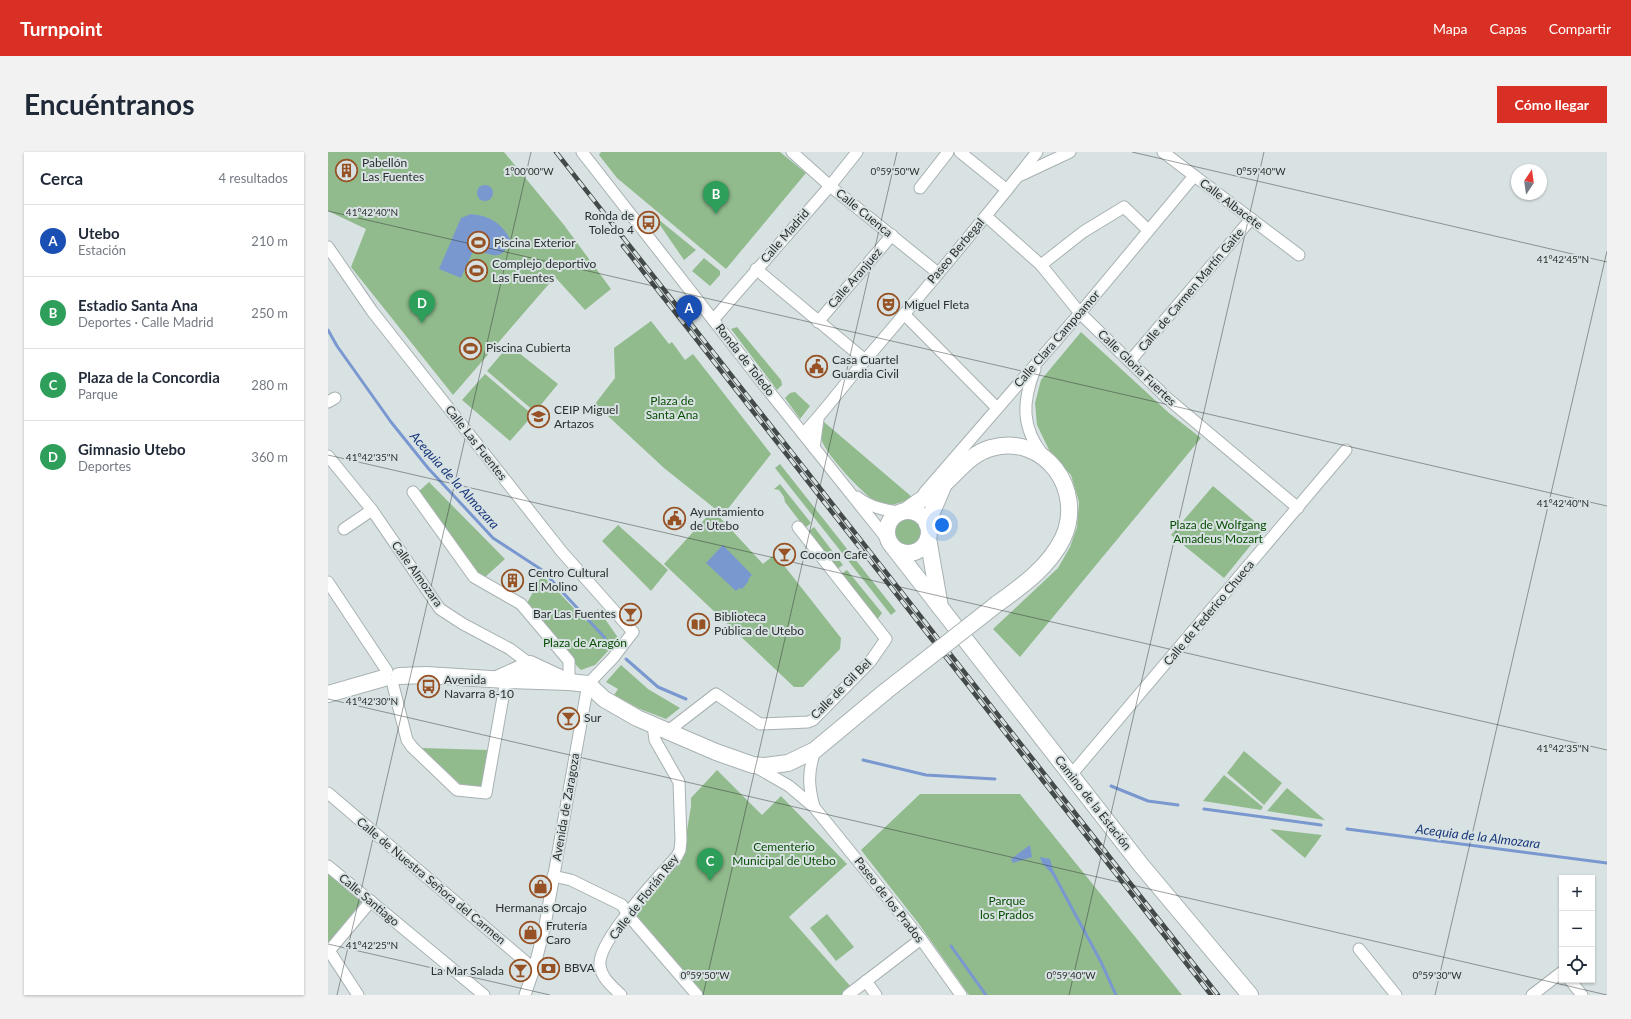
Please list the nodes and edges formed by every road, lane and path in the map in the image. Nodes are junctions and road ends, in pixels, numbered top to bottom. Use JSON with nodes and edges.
{"nodes":[{"id":1,"x":792,"y":152,"type":"edge"},
{"id":2,"x":857,"y":152,"type":"edge"},
{"id":3,"x":948,"y":152,"type":"edge"},
{"id":4,"x":960,"y":152,"type":"edge"},
{"id":5,"x":1037,"y":152,"type":"edge"},
{"id":6,"x":1070,"y":152,"type":"edge"},
{"id":7,"x":1163,"y":152,"type":"edge"},
{"id":8,"x":584,"y":153,"type":"edge"},
{"id":9,"x":1018,"y":176,"type":"junction"},
{"id":10,"x":1194,"y":176,"type":"junction"},
{"id":11,"x":830,"y":186,"type":"junction"},
{"id":12,"x":920,"y":188,"type":"dead end"},
{"id":13,"x":1007,"y":190,"type":"junction"},
{"id":14,"x":986,"y":216,"type":"junction"},
{"id":15,"x":1252,"y":219,"type":"junction"},
{"id":16,"x":1148,"y":230,"type":"junction"},
{"id":17,"x":892,"y":236,"type":"junction"},
{"id":18,"x":328,"y":247,"type":"edge"},
{"id":19,"x":1299,"y":255,"type":"dead end"},
{"id":20,"x":1041,"y":265,"type":"junction"},
{"id":21,"x":756,"y":269,"type":"junction"},
{"id":22,"x":938,"y":273,"type":"junction"},
{"id":23,"x":1080,"y":313,"type":"junction"},
{"id":24,"x":904,"y":314,"type":"junction"},
{"id":25,"x":713,"y":320,"type":"junction"},
{"id":26,"x":818,"y":322,"type":"junction"},
{"id":27,"x":865,"y":360,"type":"junction"},
{"id":28,"x":1038,"y":361,"type":"junction"},
{"id":29,"x":1130,"y":361,"type":"junction"},
{"id":30,"x":997,"y":408,"type":"junction"},
{"id":31,"x":818,"y":419,"type":"junction"},
{"id":32,"x":803,"y":434,"type":"junction"},
{"id":33,"x":814,"y":448,"type":"junction"},
{"id":34,"x":1346,"y":450,"type":"dead end"},
{"id":35,"x":328,"y":456,"type":"edge"},
{"id":36,"x":1046,"y":460,"type":"junction"},
{"id":37,"x":944,"y":484,"type":"junction"},
{"id":38,"x":413,"y":492,"type":"dead end"},
{"id":39,"x":850,"y":492,"type":"junction"},
{"id":40,"x":919,"y":500,"type":"junction"},
{"id":41,"x":1298,"y":508,"type":"junction"},
{"id":42,"x":372,"y":510,"type":"junction"},
{"id":43,"x":903,"y":512,"type":"junction"},
{"id":44,"x":798,"y":527,"type":"dead end"},
{"id":45,"x":344,"y":529,"type":"dead end"},
{"id":46,"x":928,"y":531,"type":"junction"},
{"id":47,"x":890,"y":544,"type":"junction"},
{"id":48,"x":328,"y":582,"type":"edge"},
{"id":49,"x":940,"y":607,"type":"junction"},
{"id":50,"x":533,"y":670,"type":"junction"},
{"id":51,"x":391,"y":677,"type":"junction"},
{"id":52,"x":502,"y":680,"type":"junction"},
{"id":53,"x":569,"y":682,"type":"junction"},
{"id":54,"x":588,"y":684,"type":"junction"},
{"id":55,"x":328,"y":694,"type":"edge"},
{"id":56,"x":660,"y":728,"type":"junction"},
{"id":57,"x":815,"y":750,"type":"junction"},
{"id":58,"x":753,"y":765,"type":"junction"},
{"id":59,"x":1071,"y":776,"type":"junction"},
{"id":60,"x":328,"y":793,"type":"edge"},
{"id":61,"x":814,"y":807,"type":"junction"},
{"id":62,"x":328,"y":866,"type":"edge"},
{"id":63,"x":553,"y":876,"type":"junction"},
{"id":64,"x":371,"y":901,"type":"junction"},
{"id":65,"x":628,"y":915,"type":"junction"},
{"id":66,"x":921,"y":939,"type":"junction"},
{"id":67,"x":1359,"y":949,"type":"dead end"},
{"id":68,"x":328,"y":950,"type":"edge"},
{"id":69,"x":534,"y":969,"type":"junction"},
{"id":70,"x":1559,"y":974,"type":"edge"},
{"id":71,"x":866,"y":981,"type":"junction"},
{"id":72,"x":1572,"y":983,"type":"edge"},
{"id":73,"x":358,"y":995,"type":"edge"},
{"id":74,"x":484,"y":995,"type":"edge"},
{"id":75,"x":525,"y":995,"type":"edge"},
{"id":76,"x":621,"y":995,"type":"edge"},
{"id":77,"x":697,"y":995,"type":"edge"},
{"id":78,"x":848,"y":995,"type":"edge"},
{"id":79,"x":876,"y":995,"type":"edge"},
{"id":80,"x":961,"y":995,"type":"edge"},
{"id":81,"x":1250,"y":995,"type":"edge"},
{"id":82,"x":1396,"y":995,"type":"edge"},
{"id":83,"x":1532,"y":995,"type":"edge"},
{"id":84,"x":1582,"y":995,"type":"edge"}],
"edges":[{"from":1,"to":11,"type":"street","name":"Calle Cuenca"},
{"from":2,"to":11,"type":"street","name":"Calle Madrid"},
{"from":3,"to":12,"type":"street"},
{"from":4,"to":13,"type":"street"},
{"from":5,"to":9,"type":"street","name":"Paseo Berbegal"},
{"from":6,"to":9,"type":"street"},
{"from":7,"to":10,"type":"street","name":"Calle Albacete"},
{"from":8,"to":25,"type":"street","name":"Ronda de Toledo"},
{"from":9,"to":13,"type":"street","name":"Paseo Berbegal"},
{"from":10,"to":15,"type":"street","name":"Calle Albacete"},
{"from":10,"to":16,"type":"street","name":"Calle Clara Campoamor"},
{"from":11,"to":17,"type":"street","name":"Calle Cuenca"},
{"from":11,"to":21,"type":"street","name":"Calle Madrid"},
{"from":13,"to":14,"type":"street","name":"Paseo Berbegal"},
{"from":14,"to":20,"type":"street","name":"Calle Gloria Fuertes"},
{"from":14,"to":22,"type":"street","name":"Paseo Berbegal"},
{"from":15,"to":19,"type":"street","name":"Calle Albacete"},
{"from":15,"to":29,"type":"street","name":"Calle de Carmen Martín Gaite"},
{"from":16,"to":20,"type":"street"},
{"from":16,"to":23,"type":"street","name":"Calle Clara Campoamor"},
{"from":17,"to":22,"type":"street","name":"Calle Cuenca"},
{"from":17,"to":26,"type":"street","name":"Calle Aranjuez"},
{"from":18,"to":54,"type":"street","name":"Calle Las Fuentes"},
{"from":20,"to":23,"type":"street","name":"Calle Gloria Fuertes"},
{"from":21,"to":25,"type":"street","name":"Calle Madrid"},
{"from":21,"to":26,"type":"street"},
{"from":22,"to":24,"type":"street","name":"Paseo Berbegal"},
{"from":23,"to":28,"type":"street","name":"Calle Clara Campoamor"},
{"from":23,"to":29,"type":"street","name":"Calle Gloria Fuertes"},
{"from":24,"to":27,"type":"street","name":"Paseo Berbegal"},
{"from":24,"to":30,"type":"street"},
{"from":25,"to":32,"type":"street","name":"Ronda de Toledo"},
{"from":26,"to":27,"type":"street"},
{"from":27,"to":31,"type":"street","name":"Paseo Berbegal"},
{"from":28,"to":30,"type":"street","name":"Calle Clara Campoamor"},
{"from":28,"to":36,"type":"street"},
{"from":29,"to":41,"type":"street","name":"Calle Gloria Fuertes"},
{"from":30,"to":40,"type":"street","name":"Calle Clara Campoamor"},
{"from":31,"to":32,"type":"street","name":"Paseo Berbegal"},
{"from":31,"to":33,"type":"street"},
{"from":32,"to":33,"type":"street","name":"Ronda de Toledo"},
{"from":33,"to":39,"type":"street","name":"Ronda de Toledo"},
{"from":34,"to":41,"type":"street","name":"Calle de Federico Chueca"},
{"from":35,"to":42,"type":"street","name":"Calle Almozara"},
{"from":36,"to":37,"type":"street"},
{"from":36,"to":57,"type":"street","bridge":true},
{"from":37,"to":40,"type":"street"},
{"from":37,"to":46,"type":"street"},
{"from":38,"to":53,"type":"street"},
{"from":39,"to":43,"type":"street","name":"Ronda de Toledo"},
{"from":39,"to":47,"type":"street","name":"Ronda de Toledo"},
{"from":40,"to":43,"type":"street"},
{"from":41,"to":59,"type":"street","name":"Calle de Federico Chueca"},
{"from":42,"to":45,"type":"street"},
{"from":42,"to":50,"type":"street","name":"Calle Almozara"},
{"from":43,"to":46,"type":"street"},
{"from":43,"to":47,"type":"street"},
{"from":44,"to":56,"type":"street","name":"Calle de Gil Bel"},
{"from":46,"to":47,"type":"street"},
{"from":46,"to":49,"type":"street","name":"Camino de la Estación"},
{"from":47,"to":49,"type":"street","name":"Camino de la Estación"},
{"from":48,"to":51,"type":"street"},
{"from":49,"to":59,"type":"street","name":"Camino de la Estación"},
{"from":50,"to":52,"type":"street"},
{"from":50,"to":53,"type":"street"},
{"from":51,"to":52,"type":"street"},
{"from":51,"to":52,"type":"street"},
{"from":51,"to":55,"type":"street"},
{"from":53,"to":54,"type":"street"},
{"from":54,"to":56,"type":"street"},
{"from":54,"to":63,"type":"street","name":"Avenida de Zaragoza"},
{"from":56,"to":58,"type":"street"},
{"from":56,"to":65,"type":"street","name":"Calle de Florián Rey"},
{"from":57,"to":58,"type":"street"},
{"from":57,"to":61,"type":"street","name":"Paseo de los Prados"},
{"from":58,"to":61,"type":"street","name":"Paseo de los Prados"},
{"from":59,"to":81,"type":"street","name":"Camino de la Estación"},
{"from":60,"to":69,"type":"street","name":"Calle de Nuestra Señora del Carmen"},
{"from":61,"to":66,"type":"street","name":"Paseo de los Prados"},
{"from":62,"to":64,"type":"street","name":"Calle Santiago"},
{"from":63,"to":65,"type":"street"},
{"from":63,"to":69,"type":"street","name":"Avenida de Zaragoza"},
{"from":64,"to":68,"type":"street"},
{"from":64,"to":74,"type":"street","name":"Calle Santiago"},
{"from":65,"to":76,"type":"street","name":"Calle de Florián Rey"},
{"from":65,"to":77,"type":"street"},
{"from":66,"to":71,"type":"street"},
{"from":66,"to":80,"type":"street","name":"Paseo de los Prados"},
{"from":67,"to":82,"type":"street"},
{"from":68,"to":73,"type":"street"},
{"from":69,"to":75,"type":"street","name":"Avenida de Zaragoza"},
{"from":70,"to":83,"type":"street"},
{"from":71,"to":78,"type":"street"},
{"from":71,"to":79,"type":"street"},
{"from":72,"to":84,"type":"street"}]}
